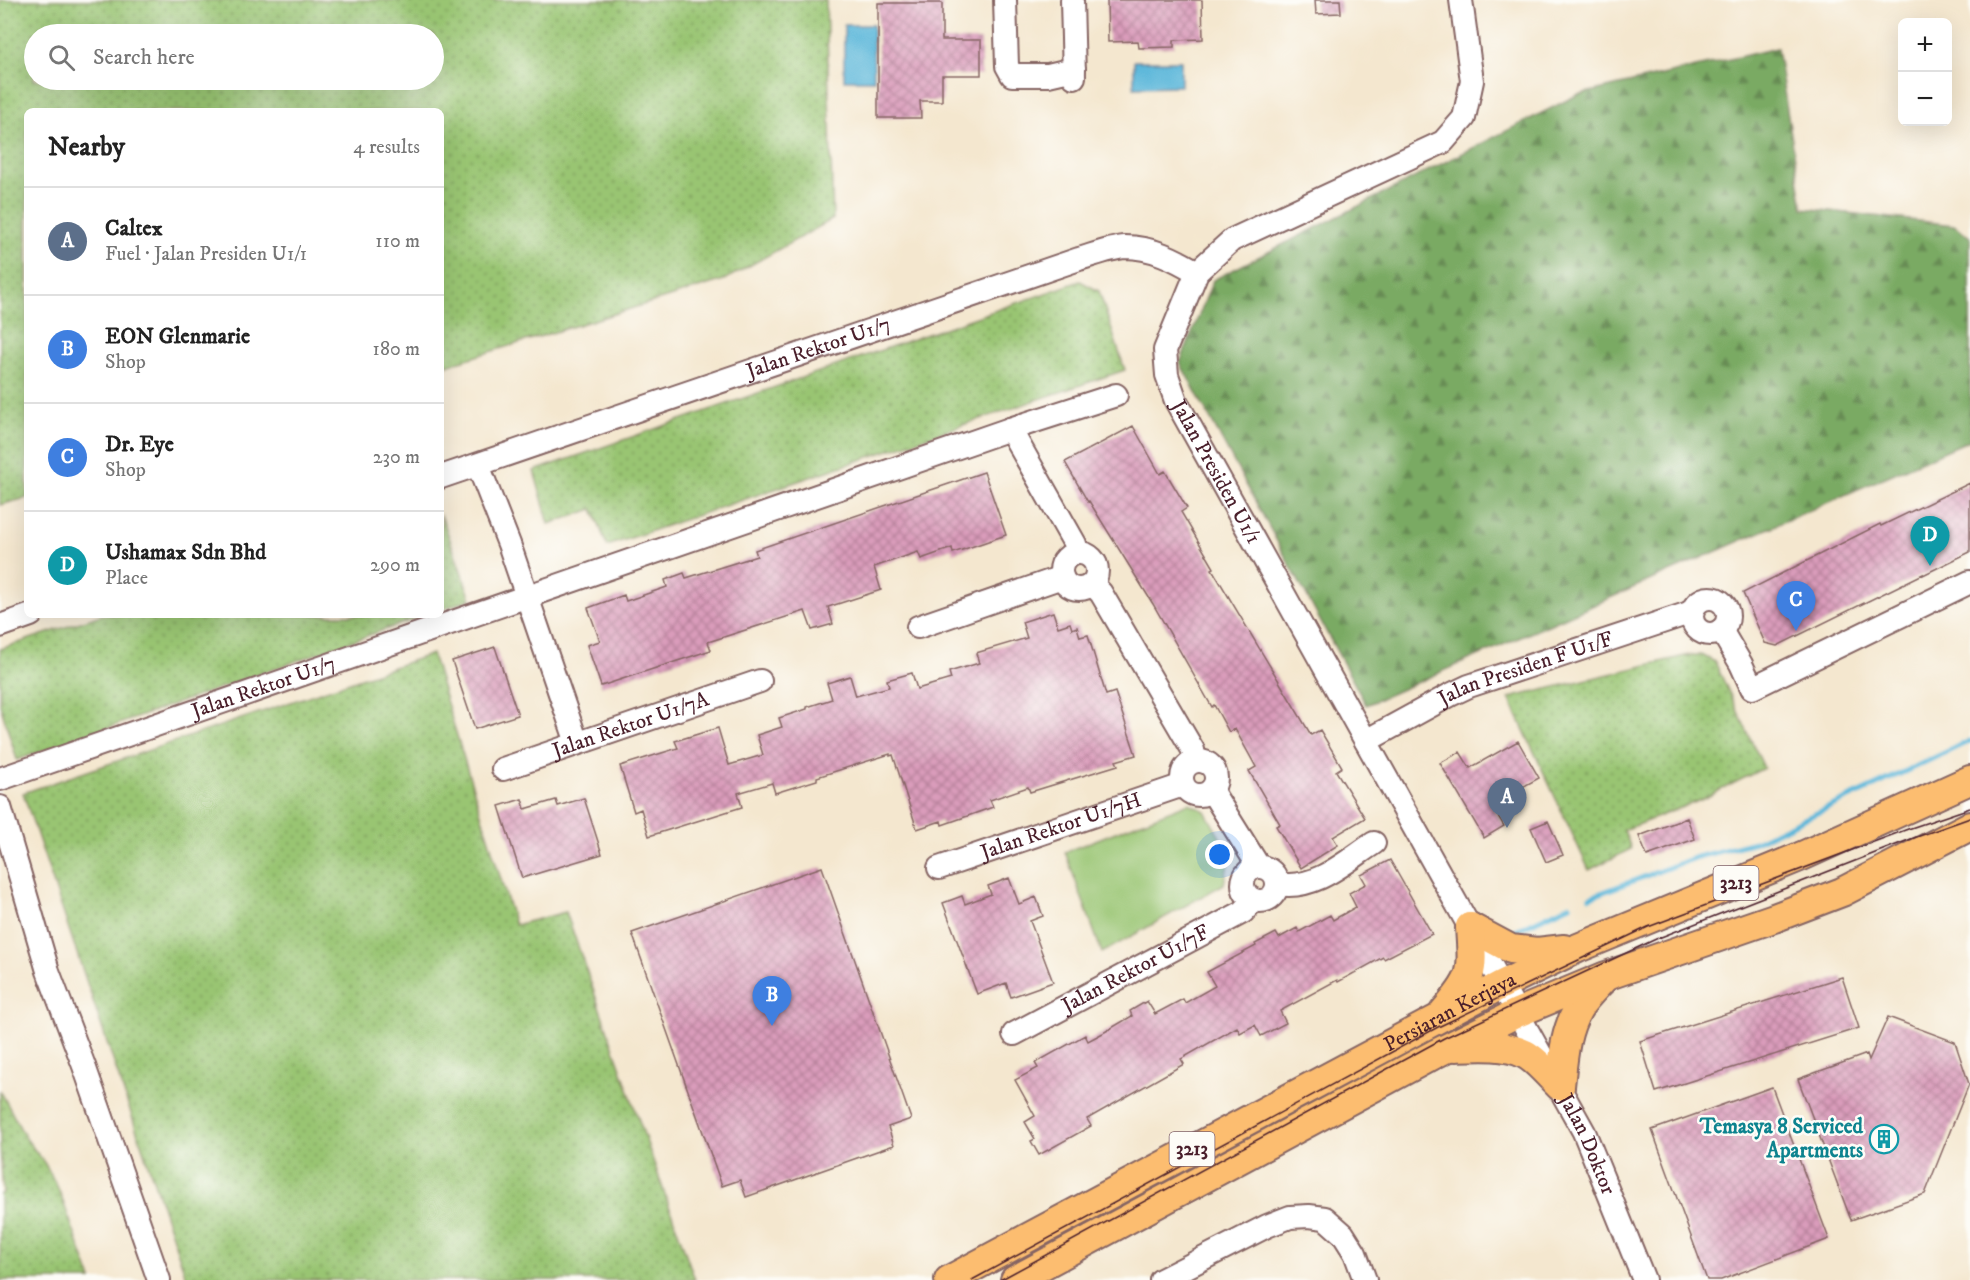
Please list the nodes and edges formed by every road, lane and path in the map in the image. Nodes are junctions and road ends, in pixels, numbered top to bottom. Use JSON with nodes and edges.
{"nodes":[{"id":1,"x":1005,"y":0,"type":"edge"},
{"id":2,"x":1072,"y":0,"type":"edge"},
{"id":3,"x":1461,"y":0,"type":"edge"},
{"id":4,"x":1197,"y":272,"type":"junction"},
{"id":5,"x":1116,"y":395,"type":"dead end"},
{"id":6,"x":1010,"y":429,"type":"junction"},
{"id":7,"x":478,"y":465,"type":"junction"},
{"id":8,"x":444,"y":476,"type":"edge"},
{"id":9,"x":1077,"y":553,"type":"junction"},
{"id":10,"x":1062,"y":577,"type":"junction"},
{"id":11,"x":1970,"y":582,"type":"edge"},
{"id":12,"x":1092,"y":584,"type":"junction"},
{"id":13,"x":526,"y":596,"type":"junction"},
{"id":14,"x":24,"y":617,"type":"edge"},
{"id":15,"x":0,"y":626,"type":"edge"},
{"id":16,"x":918,"y":627,"type":"dead end"},
{"id":17,"x":760,"y":681,"type":"dead end"},
{"id":18,"x":1366,"y":741,"type":"junction"},
{"id":19,"x":577,"y":743,"type":"junction"},
{"id":20,"x":1195,"y":761,"type":"junction"},
{"id":21,"x":503,"y":769,"type":"dead end"},
{"id":22,"x":0,"y":779,"type":"edge"},
{"id":23,"x":1970,"y":780,"type":"edge"},
{"id":24,"x":1183,"y":785,"type":"junction"},
{"id":25,"x":1211,"y":790,"type":"junction"},
{"id":26,"x":1970,"y":800,"type":"edge"},
{"id":27,"x":0,"y":807,"type":"edge"},
{"id":28,"x":1970,"y":826,"type":"edge"},
{"id":29,"x":1970,"y":840,"type":"edge"},
{"id":30,"x":1374,"y":843,"type":"dead end"},
{"id":31,"x":1259,"y":867,"type":"junction"},
{"id":32,"x":939,"y":868,"type":"dead end"},
{"id":33,"x":1278,"y":884,"type":"junction"},
{"id":34,"x":1727,"y":886,"type":"junction"},
{"id":35,"x":1842,"y":892,"type":"junction"},
{"id":36,"x":1254,"y":900,"type":"junction"},
{"id":37,"x":1470,"y":927,"type":"junction"},
{"id":38,"x":1578,"y":948,"type":"junction"},
{"id":39,"x":1606,"y":976,"type":"junction"},
{"id":40,"x":1501,"y":985,"type":"junction"},
{"id":41,"x":1517,"y":1013,"type":"junction"},
{"id":42,"x":1436,"y":1021,"type":"junction"},
{"id":43,"x":1014,"y":1034,"type":"dead end"},
{"id":44,"x":1448,"y":1047,"type":"junction"},
{"id":45,"x":1560,"y":1086,"type":"junction"},
{"id":46,"x":159,"y":1280,"type":"edge"},
{"id":47,"x":949,"y":1280,"type":"edge"},
{"id":48,"x":1015,"y":1280,"type":"edge"},
{"id":49,"x":1161,"y":1280,"type":"edge"},
{"id":50,"x":1365,"y":1280,"type":"edge"},
{"id":51,"x":1644,"y":1280,"type":"edge"}],
"edges":[{"from":1,"to":2,"type":"street"},
{"from":3,"to":4,"type":"street","name":"Jalan Presiden U1/1"},
{"from":4,"to":7,"type":"street","name":"Jalan Rektor U1/7"},
{"from":4,"to":18,"type":"street","name":"Jalan Presiden U1/1"},
{"from":5,"to":6,"type":"street","name":"Jalan Rektor U1/7"},
{"from":6,"to":9,"type":"street"},
{"from":6,"to":13,"type":"street","name":"Jalan Rektor U1/7"},
{"from":7,"to":8,"type":"street","name":"Jalan Rektor U1/7"},
{"from":7,"to":13,"type":"street"},
{"from":9,"to":10,"type":"street"},
{"from":9,"to":12,"type":"street"},
{"from":10,"to":12,"type":"street"},
{"from":10,"to":16,"type":"street"},
{"from":11,"to":18,"type":"street","name":"Jalan Presiden F U1/F"},
{"from":12,"to":20,"type":"street"},
{"from":13,"to":19,"type":"street"},
{"from":13,"to":22,"type":"street","name":"Jalan Rektor U1/7"},
{"from":14,"to":15,"type":"street"},
{"from":17,"to":19,"type":"street","name":"Jalan Rektor U1/7A"},
{"from":18,"to":37,"type":"street","name":"Jalan Presiden U1/1"},
{"from":19,"to":21,"type":"street","name":"Jalan Rektor U1/7A"},
{"from":20,"to":24,"type":"street"},
{"from":20,"to":25,"type":"street"},
{"from":23,"to":34,"type":"main road","name":"Persiaran Kerjaya","number":"3213"},
{"from":24,"to":25,"type":"street"},
{"from":24,"to":32,"type":"street","name":"Jalan Rektor U1/7H"},
{"from":25,"to":31,"type":"street"},
{"from":26,"to":34,"type":"main road"},
{"from":27,"to":46,"type":"street"},
{"from":28,"to":35,"type":"main road","name":"Persiaran Kerjaya","number":"3213"},
{"from":29,"to":35,"type":"main road"},
{"from":30,"to":33,"type":"street"},
{"from":31,"to":33,"type":"street"},
{"from":31,"to":36,"type":"street"},
{"from":33,"to":36,"type":"street"},
{"from":34,"to":38,"type":"main road","name":"Persiaran Kerjaya","number":"3213"},
{"from":35,"to":39,"type":"main road","name":"Persiaran Kerjaya","number":"3213"},
{"from":36,"to":43,"type":"street","name":"Jalan Rektor U1/7F"},
{"from":37,"to":38,"type":"main road"},
{"from":37,"to":40,"type":"street","name":"Jalan Presiden U1/1"},
{"from":37,"to":42,"type":"main road"},
{"from":38,"to":40,"type":"main road","name":"Persiaran Kerjaya","number":"3213"},
{"from":39,"to":41,"type":"main road","name":"Persiaran Kerjaya","number":"3213"},
{"from":39,"to":45,"type":"main road"},
{"from":40,"to":41,"type":"street","name":"Jalan Presiden U1/1"},
{"from":40,"to":42,"type":"main road","name":"Persiaran Kerjaya","number":"3213"},
{"from":41,"to":44,"type":"main road","name":"Persiaran Kerjaya","number":"3213"},
{"from":41,"to":45,"type":"street","name":"Jalan Doktor"},
{"from":42,"to":47,"type":"main road","name":"Persiaran Kerjaya","number":"3213"},
{"from":44,"to":45,"type":"main road"},
{"from":44,"to":48,"type":"main road","name":"Persiaran Kerjaya","number":"3213"},
{"from":45,"to":51,"type":"street","name":"Jalan Doktor"},
{"from":49,"to":50,"type":"street"}]}
